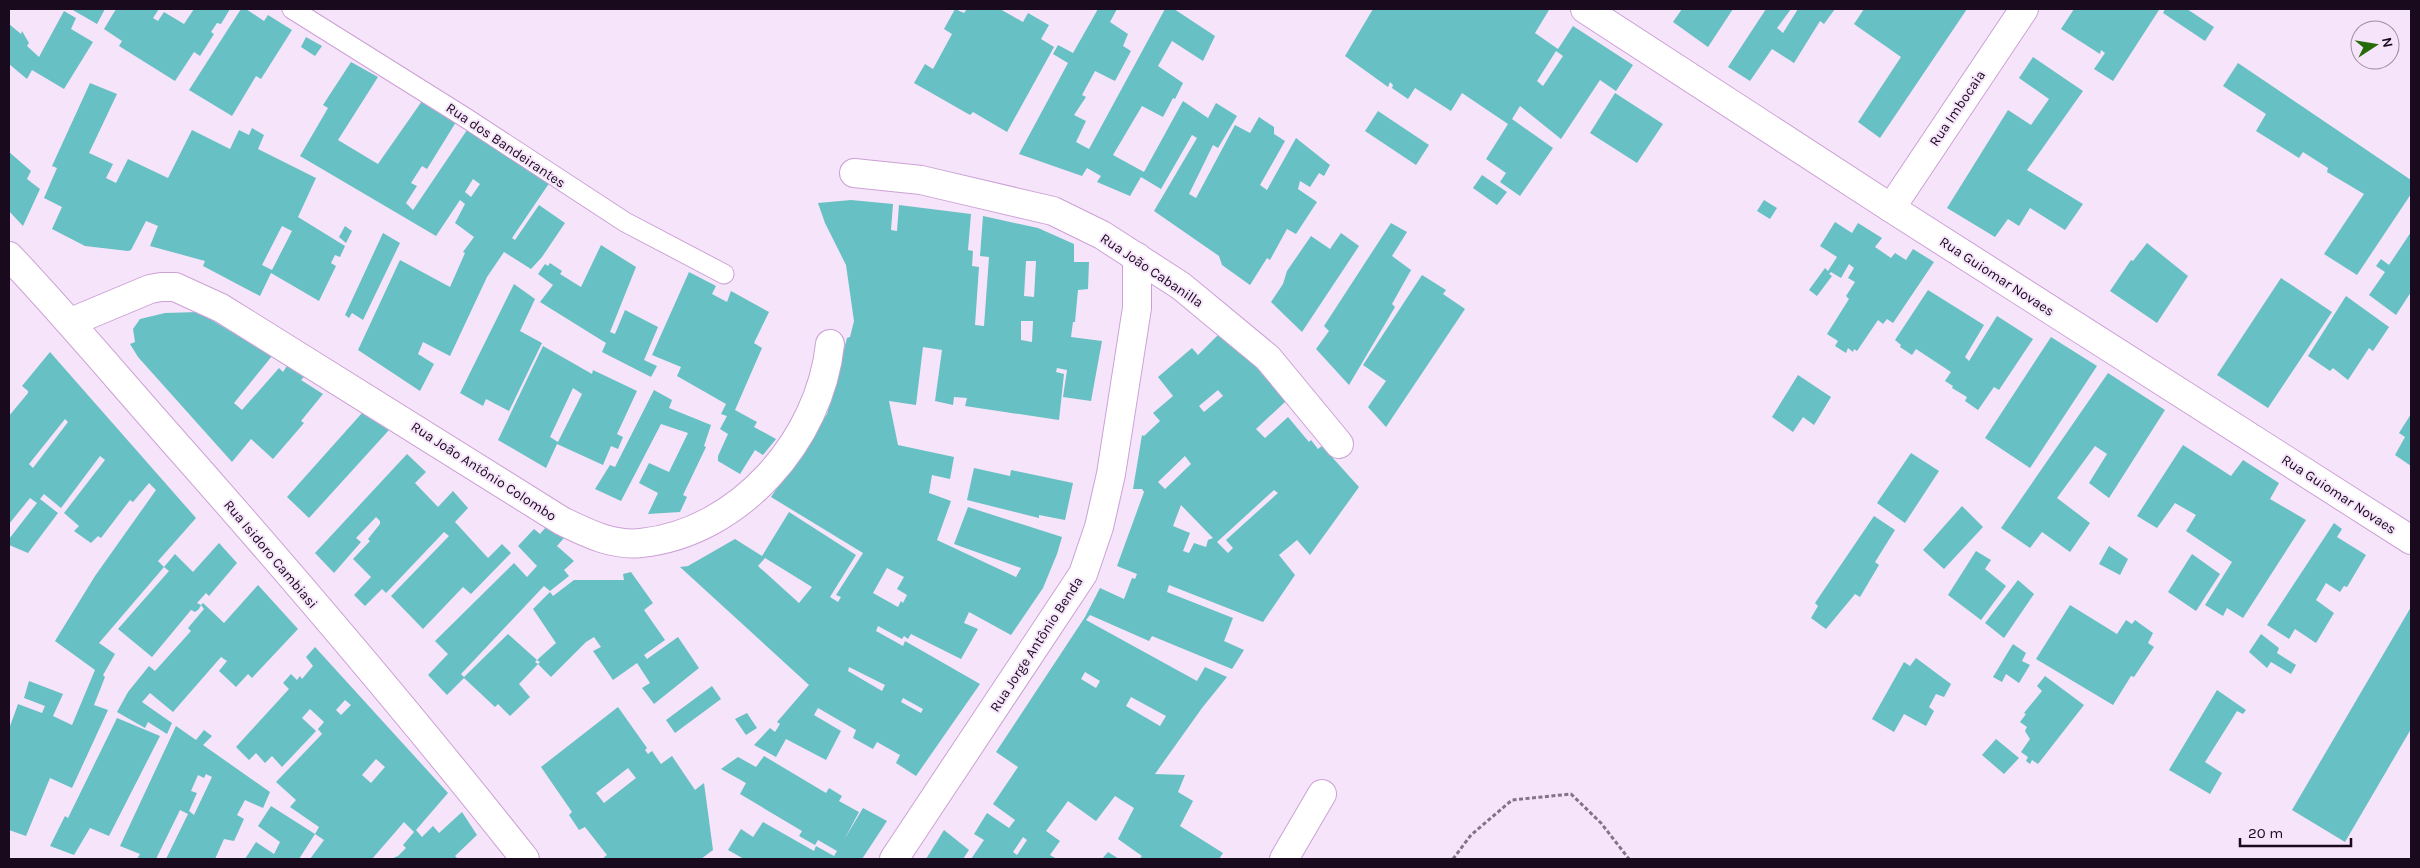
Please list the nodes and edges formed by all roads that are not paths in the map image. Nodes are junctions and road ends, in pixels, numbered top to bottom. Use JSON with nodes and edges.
{"nodes":[{"id":1,"x":292,"y":9,"type":"edge"},
{"id":2,"x":1585,"y":9,"type":"edge"},
{"id":3,"x":2024,"y":9,"type":"edge"},
{"id":4,"x":854,"y":173,"type":"dead end"},
{"id":5,"x":1891,"y":208,"type":"junction"},
{"id":6,"x":9,"y":256,"type":"edge"},
{"id":7,"x":1137,"y":257,"type":"junction"},
{"id":8,"x":724,"y":274,"type":"dead end"},
{"id":9,"x":71,"y":322,"type":"junction"},
{"id":10,"x":830,"y":344,"type":"dead end"},
{"id":11,"x":1339,"y":444,"type":"dead end"},
{"id":12,"x":2411,"y":540,"type":"edge"},
{"id":13,"x":1322,"y":794,"type":"dead end"},
{"id":14,"x":524,"y":859,"type":"edge"},
{"id":15,"x":894,"y":859,"type":"edge"},
{"id":16,"x":1284,"y":859,"type":"edge"}],
"edges":[{"from":1,"to":8,"type":"lane","name":"Rua dos Bandeirantes"},
{"from":2,"to":5,"type":"street","name":"Rua Guiomar Novaes"},
{"from":3,"to":5,"type":"street","name":"Rua Imbocaia"},
{"from":4,"to":7,"type":"street","name":"Rua João Cabanilla"},
{"from":5,"to":12,"type":"street","name":"Rua Guiomar Novaes"},
{"from":6,"to":9,"type":"street","name":"Rua Isidoro Cambiasi"},
{"from":7,"to":11,"type":"street","name":"Rua João Cabanilla"},
{"from":7,"to":15,"type":"street","name":"Rua Jorge Antônio Benda"},
{"from":9,"to":10,"type":"street","name":"Rua João Antônio Colombo"},
{"from":9,"to":14,"type":"street","name":"Rua Isidoro Cambiasi"},
{"from":13,"to":16,"type":"street"}]}
